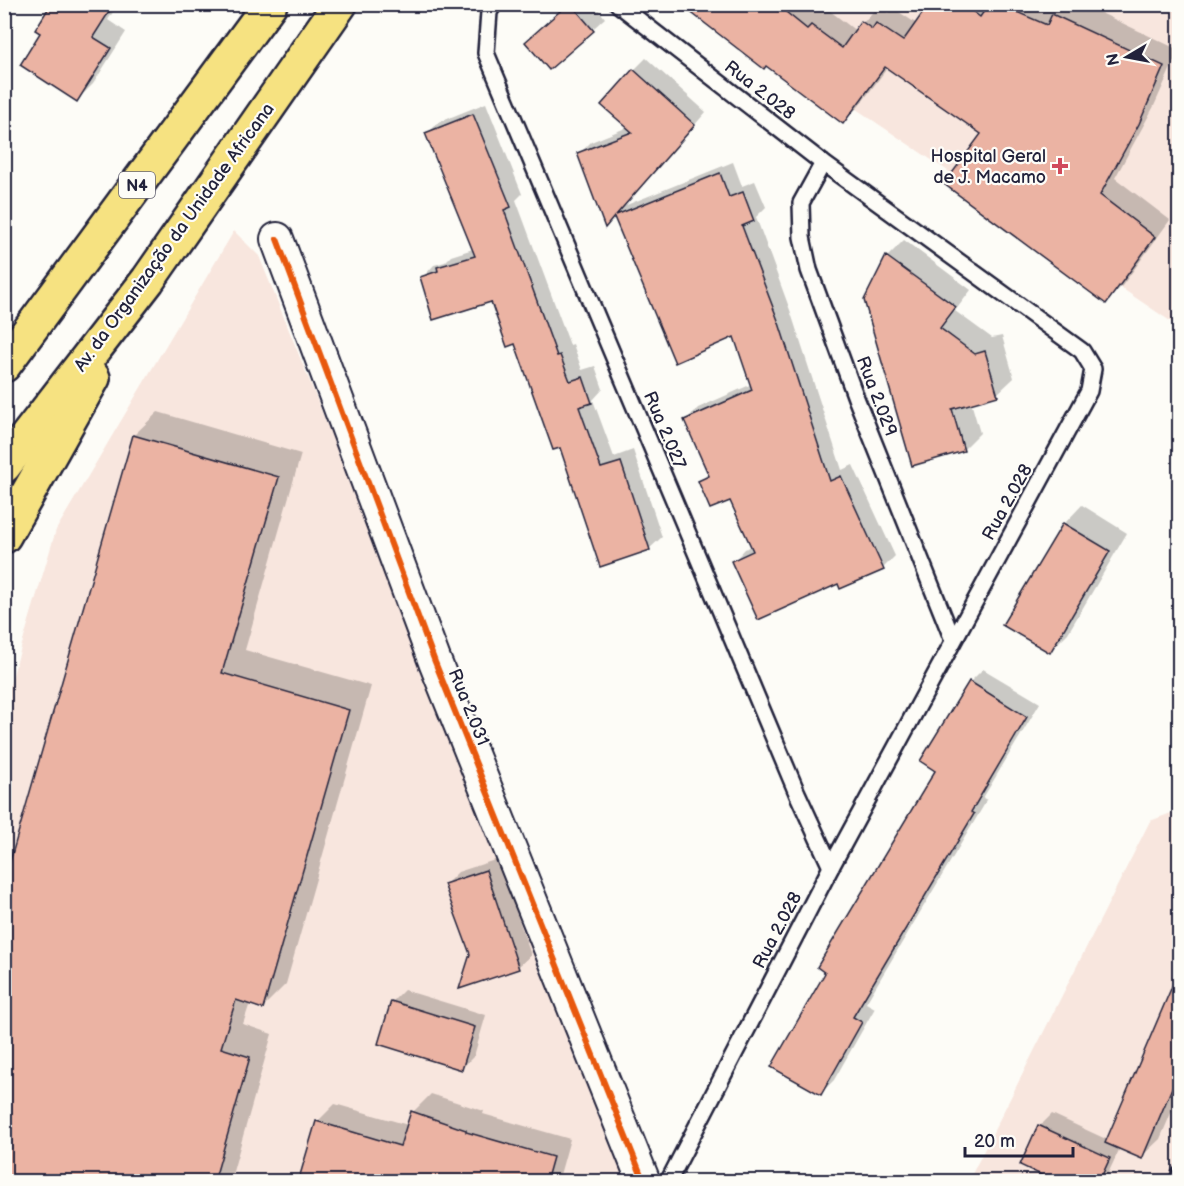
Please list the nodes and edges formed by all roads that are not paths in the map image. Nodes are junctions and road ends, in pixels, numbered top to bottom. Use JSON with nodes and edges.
{"nodes":[{"id":1,"x":270,"y":4,"type":"edge"},
{"id":2,"x":340,"y":4,"type":"edge"},
{"id":3,"x":494,"y":4,"type":"edge"},
{"id":4,"x":618,"y":4,"type":"edge"},
{"id":5,"x":823,"y":163,"type":"junction"},
{"id":6,"x":277,"y":239,"type":"dead end"},
{"id":7,"x":148,"y":280,"type":"junction"},
{"id":8,"x":4,"y":365,"type":"edge"},
{"id":9,"x":4,"y":465,"type":"edge"},
{"id":10,"x":4,"y":536,"type":"edge"},
{"id":11,"x":953,"y":640,"type":"junction"},
{"id":12,"x":831,"y":867,"type":"junction"},
{"id":13,"x":1179,"y":1175,"type":"edge"},
{"id":14,"x":644,"y":1182,"type":"edge"},
{"id":15,"x":668,"y":1182,"type":"edge"},
{"id":16,"x":1177,"y":1182,"type":"edge"}],
"edges":[{"from":1,"to":8,"type":"highway","number":"N4"},
{"from":2,"to":7,"type":"highway","name":"Av. da Organização da Unidade Africana"},
{"from":3,"to":12,"type":"lane","name":"Rua 2.027"},
{"from":4,"to":5,"type":"lane","name":"Rua 2.028"},
{"from":5,"to":11,"type":"lane","name":"Rua 2.029"},
{"from":5,"to":11,"type":"lane","name":"Rua 2.028"},
{"from":6,"to":14,"type":"street","name":"Rua 2.031"},
{"from":7,"to":9,"type":"highway","name":"Av. da Organização da Unidade Africana"},
{"from":7,"to":10,"type":"highway"},
{"from":11,"to":12,"type":"lane","name":"Rua 2.028"},
{"from":12,"to":15,"type":"lane","name":"Rua 2.028"},
{"from":13,"to":16,"type":"lane"}]}
